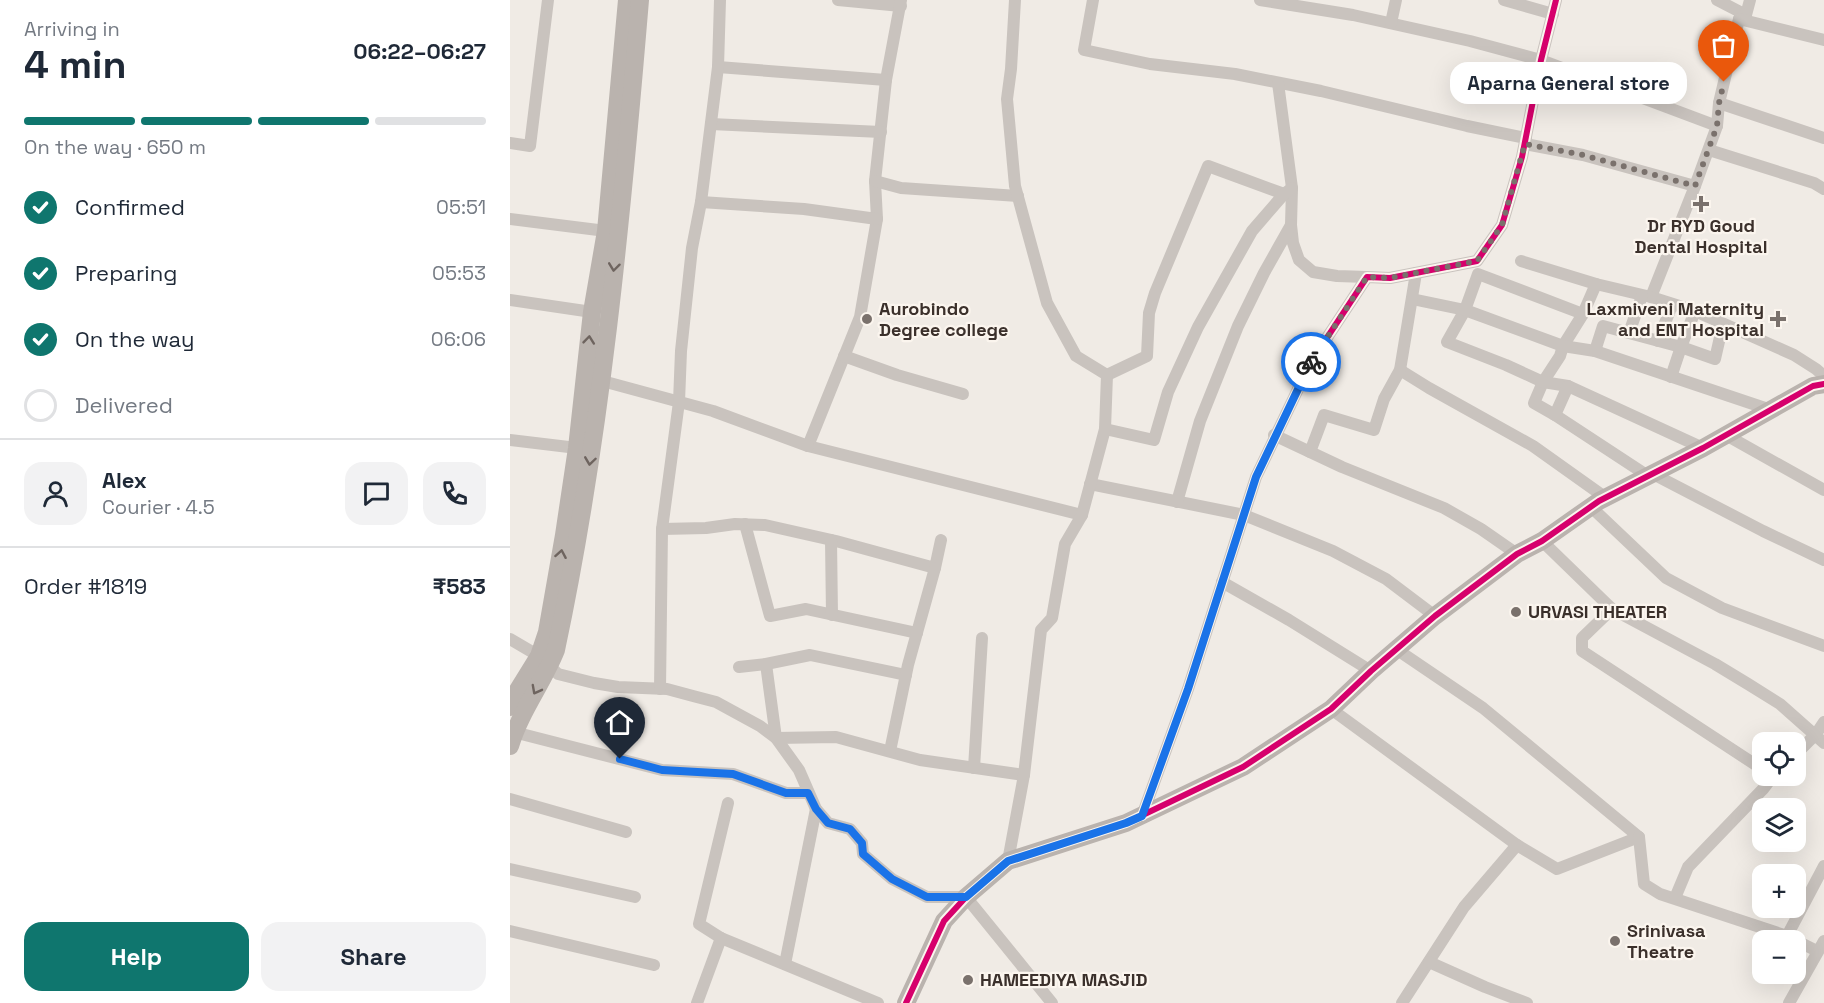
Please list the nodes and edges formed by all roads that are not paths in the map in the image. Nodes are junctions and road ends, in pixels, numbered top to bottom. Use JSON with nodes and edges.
{"nodes":[{"id":1,"x":548,"y":0,"type":"edge"},
{"id":2,"x":627,"y":0,"type":"edge"},
{"id":3,"x":640,"y":0,"type":"edge"},
{"id":4,"x":720,"y":0,"type":"edge"},
{"id":5,"x":838,"y":0,"type":"edge"},
{"id":6,"x":1015,"y":0,"type":"edge"},
{"id":7,"x":1093,"y":0,"type":"edge"},
{"id":8,"x":1260,"y":0,"type":"edge"},
{"id":9,"x":1395,"y":0,"type":"edge"},
{"id":10,"x":1504,"y":0,"type":"edge"},
{"id":11,"x":1556,"y":0,"type":"edge"},
{"id":12,"x":1717,"y":0,"type":"edge"},
{"id":13,"x":1750,"y":0,"type":"edge"},
{"id":14,"x":901,"y":3,"type":"edge"},
{"id":15,"x":1553,"y":14,"type":"junction"},
{"id":16,"x":1743,"y":17,"type":"junction"},
{"id":17,"x":1391,"y":23,"type":"junction"},
{"id":18,"x":1824,"y":40,"type":"edge"},
{"id":19,"x":1541,"y":60,"type":"junction"},
{"id":20,"x":718,"y":67,"type":"junction"},
{"id":21,"x":886,"y":80,"type":"junction"},
{"id":22,"x":1278,"y":83,"type":"junction"},
{"id":23,"x":1719,"y":103,"type":"junction"},
{"id":24,"x":711,"y":124,"type":"junction"},
{"id":25,"x":1717,"y":126,"type":"junction"},
{"id":26,"x":881,"y":132,"type":"junction"},
{"id":27,"x":1824,"y":138,"type":"edge"},
{"id":28,"x":1525,"y":141,"type":"junction"},
{"id":29,"x":510,"y":143,"type":"edge"},
{"id":30,"x":1709,"y":150,"type":"junction"},
{"id":31,"x":875,"y":181,"type":"junction"},
{"id":32,"x":1695,"y":186,"type":"junction"},
{"id":33,"x":1824,"y":189,"type":"edge"},
{"id":34,"x":1288,"y":191,"type":"junction"},
{"id":35,"x":1018,"y":196,"type":"junction"},
{"id":36,"x":702,"y":202,"type":"junction"},
{"id":37,"x":510,"y":219,"type":"edge"},
{"id":38,"x":877,"y":219,"type":"junction"},
{"id":39,"x":1291,"y":225,"type":"junction"},
{"id":40,"x":606,"y":231,"type":"junction"},
{"id":41,"x":1521,"y":261,"type":"dead end"},
{"id":42,"x":1416,"y":273,"type":"junction"},
{"id":43,"x":1367,"y":277,"type":"junction"},
{"id":44,"x":1596,"y":284,"type":"junction"},
{"id":45,"x":1647,"y":297,"type":"junction"},
{"id":46,"x":1412,"y":299,"type":"junction"},
{"id":47,"x":510,"y":300,"type":"edge"},
{"id":48,"x":1672,"y":305,"type":"junction"},
{"id":49,"x":1465,"y":310,"type":"junction"},
{"id":50,"x":1695,"y":311,"type":"junction"},
{"id":51,"x":592,"y":312,"type":"junction"},
{"id":52,"x":1583,"y":314,"type":"junction"},
{"id":53,"x":1723,"y":324,"type":"junction"},
{"id":54,"x":1629,"y":333,"type":"junction"},
{"id":55,"x":1658,"y":341,"type":"junction"},
{"id":56,"x":1563,"y":346,"type":"junction"},
{"id":57,"x":1681,"y":347,"type":"junction"},
{"id":58,"x":1595,"y":351,"type":"junction"},
{"id":59,"x":844,"y":356,"type":"junction"},
{"id":60,"x":1400,"y":370,"type":"junction"},
{"id":61,"x":1107,"y":375,"type":"junction"},
{"id":62,"x":1824,"y":376,"type":"edge"},
{"id":63,"x":1671,"y":377,"type":"junction"},
{"id":64,"x":592,"y":378,"type":"junction"},
{"id":65,"x":1543,"y":382,"type":"junction"},
{"id":66,"x":1824,"y":384,"type":"edge"},
{"id":67,"x":1568,"y":386,"type":"junction"},
{"id":68,"x":963,"y":394,"type":"dead end"},
{"id":69,"x":679,"y":402,"type":"junction"},
{"id":70,"x":1771,"y":410,"type":"junction"},
{"id":71,"x":1555,"y":415,"type":"junction"},
{"id":72,"x":1106,"y":429,"type":"junction"},
{"id":73,"x":1274,"y":435,"type":"junction"},
{"id":74,"x":1726,"y":435,"type":"junction"},
{"id":75,"x":510,"y":440,"type":"edge"},
{"id":76,"x":808,"y":446,"type":"junction"},
{"id":77,"x":577,"y":448,"type":"junction"},
{"id":78,"x":1703,"y":448,"type":"junction"},
{"id":79,"x":1310,"y":452,"type":"junction"},
{"id":80,"x":1651,"y":475,"type":"junction"},
{"id":81,"x":1090,"y":484,"type":"junction"},
{"id":82,"x":1824,"y":490,"type":"edge"},
{"id":83,"x":1177,"y":502,"type":"junction"},
{"id":84,"x":1598,"y":502,"type":"junction"},
{"id":85,"x":1082,"y":515,"type":"junction"},
{"id":86,"x":1244,"y":515,"type":"junction"},
{"id":87,"x":745,"y":524,"type":"junction"},
{"id":88,"x":662,"y":529,"type":"junction"},
{"id":89,"x":831,"y":540,"type":"junction"},
{"id":90,"x":941,"y":540,"type":"dead end"},
{"id":91,"x":1542,"y":541,"type":"junction"},
{"id":92,"x":1516,"y":554,"type":"junction"},
{"id":93,"x":1824,"y":560,"type":"edge"},
{"id":94,"x":936,"y":568,"type":"junction"},
{"id":95,"x":1222,"y":582,"type":"junction"},
{"id":96,"x":1612,"y":609,"type":"junction"},
{"id":97,"x":832,"y":615,"type":"junction"},
{"id":98,"x":1435,"y":616,"type":"junction"},
{"id":99,"x":916,"y":633,"type":"junction"},
{"id":100,"x":982,"y":638,"type":"dead end"},
{"id":101,"x":510,"y":639,"type":"edge"},
{"id":102,"x":1824,"y":646,"type":"edge"},
{"id":103,"x":1396,"y":649,"type":"junction"},
{"id":104,"x":544,"y":661,"type":"junction"},
{"id":105,"x":766,"y":664,"type":"junction"},
{"id":106,"x":739,"y":667,"type":"dead end"},
{"id":107,"x":1371,"y":670,"type":"junction"},
{"id":108,"x":906,"y":675,"type":"junction"},
{"id":109,"x":660,"y":689,"type":"junction"},
{"id":110,"x":511,"y":700,"type":"edge"},
{"id":111,"x":1331,"y":709,"type":"junction"},
{"id":112,"x":1824,"y":722,"type":"edge"},
{"id":113,"x":511,"y":736,"type":"edge"},
{"id":114,"x":776,"y":738,"type":"junction"},
{"id":115,"x":1820,"y":739,"type":"edge"},
{"id":116,"x":1806,"y":748,"type":"edge"},
{"id":117,"x":890,"y":751,"type":"junction"},
{"id":118,"x":1752,"y":762,"type":"edge"},
{"id":119,"x":974,"y":768,"type":"junction"},
{"id":120,"x":1024,"y":775,"type":"junction"},
{"id":121,"x":1766,"y":786,"type":"edge"},
{"id":122,"x":808,"y":793,"type":"junction"},
{"id":123,"x":510,"y":799,"type":"edge"},
{"id":124,"x":728,"y":803,"type":"dead end"},
{"id":125,"x":816,"y":809,"type":"junction"},
{"id":126,"x":1142,"y":816,"type":"junction"},
{"id":127,"x":626,"y":832,"type":"dead end"},
{"id":128,"x":1639,"y":837,"type":"junction"},
{"id":129,"x":1517,"y":845,"type":"junction"},
{"id":130,"x":1008,"y":861,"type":"junction"},
{"id":131,"x":1824,"y":866,"type":"edge"},
{"id":132,"x":510,"y":869,"type":"edge"},
{"id":133,"x":635,"y":897,"type":"dead end"},
{"id":134,"x":966,"y":897,"type":"junction"},
{"id":135,"x":1675,"y":898,"type":"junction"},
{"id":136,"x":1769,"y":930,"type":"edge"},
{"id":137,"x":1790,"y":930,"type":"edge"},
{"id":138,"x":510,"y":931,"type":"edge"},
{"id":139,"x":721,"y":938,"type":"junction"},
{"id":140,"x":1806,"y":942,"type":"edge"},
{"id":141,"x":1821,"y":946,"type":"edge"},
{"id":142,"x":1429,"y":962,"type":"junction"},
{"id":143,"x":654,"y":964,"type":"dead end"},
{"id":144,"x":785,"y":964,"type":"junction"},
{"id":145,"x":698,"y":1003,"type":"edge"},
{"id":146,"x":878,"y":1003,"type":"edge"},
{"id":147,"x":906,"y":1003,"type":"edge"},
{"id":148,"x":1052,"y":1003,"type":"edge"},
{"id":149,"x":1402,"y":1003,"type":"edge"},
{"id":150,"x":1527,"y":1003,"type":"edge"},
{"id":151,"x":1789,"y":1003,"type":"edge"}],
"edges":[{"from":1,"to":29,"type":"street"},
{"from":2,"to":40,"type":"main road"},
{"from":3,"to":64,"type":"main road","one_way":true},
{"from":4,"to":20,"type":"street"},
{"from":5,"to":14,"type":"street"},
{"from":6,"to":35,"type":"street"},
{"from":7,"to":22,"type":"street"},
{"from":8,"to":17,"type":"street"},
{"from":9,"to":17,"type":"street"},
{"from":10,"to":15,"type":"street"},
{"from":11,"to":15,"type":"street"},
{"from":12,"to":16,"type":"street"},
{"from":13,"to":16,"type":"street"},
{"from":14,"to":21,"type":"street"},
{"from":15,"to":19,"type":"street"},
{"from":16,"to":18,"type":"street"},
{"from":16,"to":23,"type":"street"},
{"from":17,"to":19,"type":"street"},
{"from":19,"to":25,"type":"street"},
{"from":19,"to":28,"type":"street"},
{"from":20,"to":21,"type":"street"},
{"from":20,"to":24,"type":"street"},
{"from":21,"to":26,"type":"street"},
{"from":22,"to":28,"type":"street"},
{"from":22,"to":34,"type":"street"},
{"from":23,"to":25,"type":"street"},
{"from":23,"to":27,"type":"street"},
{"from":24,"to":26,"type":"street"},
{"from":24,"to":36,"type":"street"},
{"from":25,"to":30,"type":"street"},
{"from":26,"to":31,"type":"street"},
{"from":28,"to":32,"type":"street"},
{"from":28,"to":42,"type":"street"},
{"from":30,"to":32,"type":"street"},
{"from":30,"to":33,"type":"street"},
{"from":31,"to":35,"type":"street"},
{"from":31,"to":38,"type":"street"},
{"from":32,"to":45,"type":"street"},
{"from":34,"to":39,"type":"street"},
{"from":34,"to":61,"type":"street"},
{"from":34,"to":72,"type":"street"},
{"from":35,"to":61,"type":"street"},
{"from":36,"to":38,"type":"street"},
{"from":36,"to":69,"type":"street"},
{"from":37,"to":40,"type":"street"},
{"from":38,"to":59,"type":"street"},
{"from":39,"to":43,"type":"street"},
{"from":39,"to":83,"type":"street"},
{"from":40,"to":51,"type":"main road"},
{"from":41,"to":44,"type":"street"},
{"from":42,"to":43,"type":"street"},
{"from":42,"to":46,"type":"street"},
{"from":43,"to":73,"type":"street"},
{"from":44,"to":45,"type":"street"},
{"from":44,"to":52,"type":"street"},
{"from":45,"to":48,"type":"street"},
{"from":45,"to":54,"type":"street"},
{"from":46,"to":49,"type":"street"},
{"from":46,"to":60,"type":"street"},
{"from":47,"to":51,"type":"street"},
{"from":48,"to":50,"type":"street"},
{"from":48,"to":55,"type":"street"},
{"from":49,"to":52,"type":"street"},
{"from":49,"to":56,"type":"street"},
{"from":49,"to":65,"type":"street"},
{"from":50,"to":53,"type":"street"},
{"from":50,"to":57,"type":"street"},
{"from":64,"to":51,"type":"main road","one_way":true},
{"from":52,"to":56,"type":"street"},
{"from":53,"to":57,"type":"street"},
{"from":53,"to":62,"type":"street"},
{"from":54,"to":55,"type":"street"},
{"from":54,"to":58,"type":"street"},
{"from":55,"to":57,"type":"street"},
{"from":56,"to":58,"type":"street"},
{"from":56,"to":65,"type":"street"},
{"from":57,"to":63,"type":"street"},
{"from":58,"to":63,"type":"street"},
{"from":59,"to":68,"type":"street"},
{"from":59,"to":76,"type":"street"},
{"from":60,"to":79,"type":"street"},
{"from":60,"to":84,"type":"street"},
{"from":61,"to":72,"type":"street"},
{"from":63,"to":70,"type":"street"},
{"from":64,"to":69,"type":"street"},
{"from":64,"to":77,"type":"main road"},
{"from":64,"to":104,"type":"main road","one_way":true},
{"from":65,"to":67,"type":"street"},
{"from":65,"to":71,"type":"street"},
{"from":66,"to":70,"type":"main road"},
{"from":67,"to":71,"type":"street"},
{"from":67,"to":78,"type":"street"},
{"from":69,"to":76,"type":"street"},
{"from":69,"to":88,"type":"street"},
{"from":70,"to":74,"type":"main road"},
{"from":71,"to":80,"type":"street"},
{"from":72,"to":81,"type":"street"},
{"from":73,"to":79,"type":"street"},
{"from":73,"to":86,"type":"street"},
{"from":74,"to":78,"type":"main road"},
{"from":74,"to":82,"type":"street"},
{"from":75,"to":77,"type":"street"},
{"from":76,"to":85,"type":"street"},
{"from":104,"to":77,"type":"main road","one_way":true},
{"from":78,"to":80,"type":"main road"},
{"from":79,"to":92,"type":"street"},
{"from":80,"to":84,"type":"main road"},
{"from":80,"to":93,"type":"street"},
{"from":81,"to":83,"type":"street"},
{"from":81,"to":85,"type":"street"},
{"from":83,"to":86,"type":"street"},
{"from":84,"to":91,"type":"main road"},
{"from":84,"to":102,"type":"street"},
{"from":85,"to":120,"type":"street"},
{"from":86,"to":95,"type":"street"},
{"from":86,"to":98,"type":"street"},
{"from":87,"to":88,"type":"street"},
{"from":87,"to":89,"type":"street"},
{"from":87,"to":97,"type":"street"},
{"from":88,"to":109,"type":"street"},
{"from":89,"to":94,"type":"street"},
{"from":89,"to":97,"type":"street"},
{"from":90,"to":94,"type":"street"},
{"from":91,"to":92,"type":"main road"},
{"from":91,"to":96,"type":"street"},
{"from":92,"to":98,"type":"main road"},
{"from":94,"to":99,"type":"street"},
{"from":95,"to":107,"type":"street"},
{"from":95,"to":126,"type":"street"},
{"from":96,"to":115,"type":"street"},
{"from":96,"to":118,"type":"street"},
{"from":97,"to":99,"type":"street"},
{"from":98,"to":103,"type":"main road"},
{"from":99,"to":108,"type":"street"},
{"from":100,"to":119,"type":"street"},
{"from":101,"to":104,"type":"street"},
{"from":103,"to":107,"type":"main road"},
{"from":103,"to":128,"type":"street"},
{"from":104,"to":109,"type":"street"},
{"from":104,"to":110,"type":"main road"},
{"from":104,"to":113,"type":"main road","one_way":true},
{"from":105,"to":106,"type":"street"},
{"from":105,"to":108,"type":"street"},
{"from":105,"to":114,"type":"street"},
{"from":107,"to":111,"type":"main road"},
{"from":108,"to":117,"type":"street"},
{"from":109,"to":114,"type":"street"},
{"from":111,"to":126,"type":"main road"},
{"from":111,"to":129,"type":"street"},
{"from":112,"to":115,"type":"street"},
{"from":113,"to":122,"type":"street"},
{"from":114,"to":117,"type":"street"},
{"from":114,"to":122,"type":"street"},
{"from":115,"to":116,"type":"street"},
{"from":117,"to":119,"type":"street"},
{"from":119,"to":120,"type":"street"},
{"from":120,"to":130,"type":"street"},
{"from":121,"to":135,"type":"street"},
{"from":122,"to":125,"type":"street"},
{"from":123,"to":127,"type":"street"},
{"from":124,"to":139,"type":"street"},
{"from":125,"to":134,"type":"street"},
{"from":125,"to":144,"type":"street"},
{"from":126,"to":130,"type":"main road"},
{"from":128,"to":129,"type":"street"},
{"from":128,"to":135,"type":"street"},
{"from":129,"to":142,"type":"street"},
{"from":130,"to":134,"type":"main road"},
{"from":131,"to":137,"type":"street"},
{"from":132,"to":133,"type":"street"},
{"from":134,"to":147,"type":"main road"},
{"from":134,"to":148,"type":"street"},
{"from":135,"to":136,"type":"street"},
{"from":138,"to":143,"type":"street"},
{"from":139,"to":144,"type":"street"},
{"from":139,"to":145,"type":"street"},
{"from":140,"to":141,"type":"street"},
{"from":141,"to":151,"type":"street"},
{"from":142,"to":149,"type":"street"},
{"from":142,"to":150,"type":"street"},
{"from":144,"to":146,"type":"street"}]}
